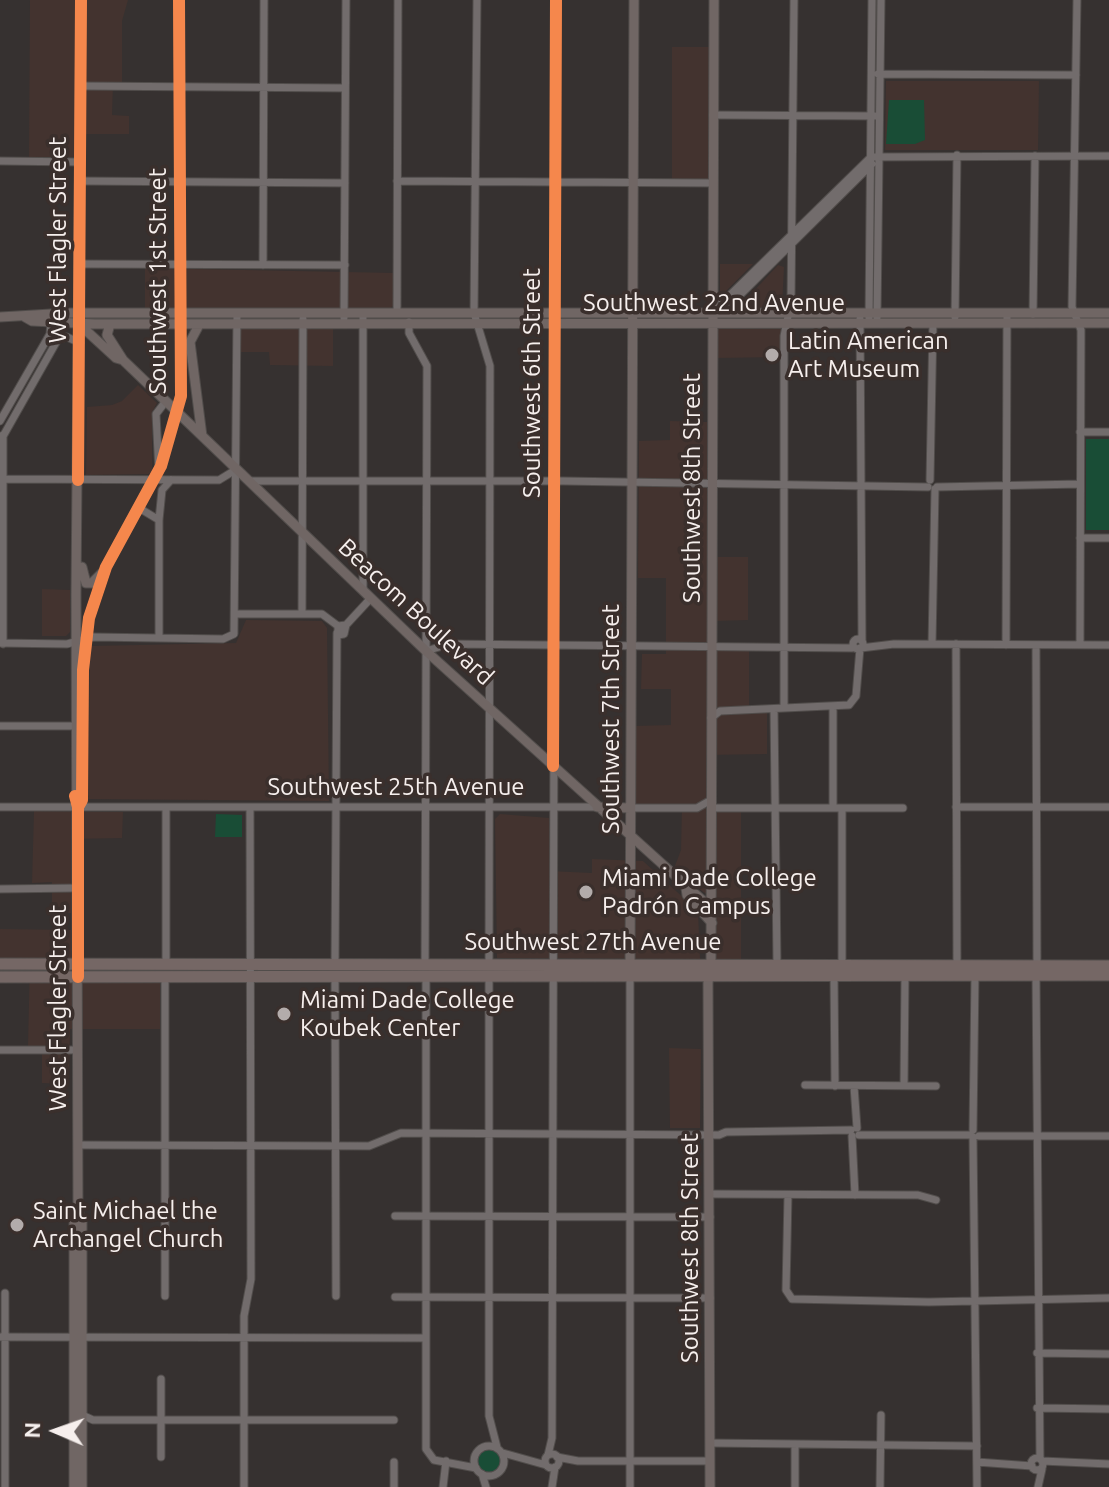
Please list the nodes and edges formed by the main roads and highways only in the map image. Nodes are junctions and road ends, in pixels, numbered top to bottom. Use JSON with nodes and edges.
{"nodes":[{"id":1,"x":81,"y":0,"type":"edge"},
{"id":2,"x":179,"y":0,"type":"edge"},
{"id":3,"x":634,"y":0,"type":"edge"},
{"id":4,"x":714,"y":0,"type":"edge"},
{"id":5,"x":180,"y":313,"type":"junction"},
{"id":6,"x":1109,"y":313,"type":"edge"},
{"id":7,"x":0,"y":317,"type":"edge"},
{"id":8,"x":25,"y":317,"type":"junction"},
{"id":9,"x":364,"y":317,"type":"junction"},
{"id":10,"x":631,"y":317,"type":"junction"},
{"id":11,"x":712,"y":317,"type":"junction"},
{"id":12,"x":80,"y":318,"type":"junction"},
{"id":13,"x":237,"y":318,"type":"junction"},
{"id":14,"x":474,"y":318,"type":"junction"},
{"id":15,"x":788,"y":318,"type":"junction"},
{"id":16,"x":868,"y":318,"type":"junction"},
{"id":17,"x":955,"y":318,"type":"junction"},
{"id":18,"x":1007,"y":318,"type":"junction"},
{"id":19,"x":1076,"y":318,"type":"junction"},
{"id":20,"x":1109,"y":323,"type":"edge"},
{"id":21,"x":110,"y":324,"type":"junction"},
{"id":22,"x":180,"y":325,"type":"junction"},
{"id":23,"x":199,"y":325,"type":"junction"},
{"id":24,"x":123,"y":360,"type":"junction"},
{"id":25,"x":193,"y":372,"type":"junction"},
{"id":26,"x":181,"y":396,"type":"junction"},
{"id":27,"x":178,"y":413,"type":"junction"},
{"id":28,"x":202,"y":436,"type":"junction"},
{"id":29,"x":78,"y":480,"type":"junction"},
{"id":30,"x":106,"y":567,"type":"junction"},
{"id":31,"x":81,"y":640,"type":"junction"},
{"id":32,"x":78,"y":807,"type":"junction"},
{"id":33,"x":597,"y":807,"type":"junction"},
{"id":34,"x":630,"y":808,"type":"junction"},
{"id":35,"x":631,"y":838,"type":"junction"},
{"id":36,"x":686,"y":888,"type":"junction"},
{"id":37,"x":711,"y":908,"type":"junction"},
{"id":38,"x":712,"y":923,"type":"junction"},
{"id":39,"x":630,"y":963,"type":"junction"},
{"id":40,"x":711,"y":963,"type":"junction"},
{"id":41,"x":0,"y":964,"type":"edge"},
{"id":42,"x":957,"y":966,"type":"junction"},
{"id":43,"x":985,"y":966,"type":"junction"},
{"id":44,"x":1109,"y":966,"type":"edge"},
{"id":45,"x":78,"y":971,"type":"junction"},
{"id":46,"x":251,"y":971,"type":"junction"},
{"id":47,"x":335,"y":971,"type":"junction"},
{"id":48,"x":426,"y":971,"type":"junction"},
{"id":49,"x":552,"y":971,"type":"junction"},
{"id":50,"x":838,"y":971,"type":"junction"},
{"id":51,"x":1037,"y":971,"type":"junction"},
{"id":52,"x":946,"y":975,"type":"junction"},
{"id":53,"x":975,"y":975,"type":"junction"},
{"id":54,"x":1109,"y":975,"type":"edge"},
{"id":55,"x":0,"y":977,"type":"edge"},
{"id":56,"x":630,"y":977,"type":"junction"},
{"id":57,"x":711,"y":977,"type":"junction"},
{"id":58,"x":78,"y":1210,"type":"junction"},
{"id":59,"x":74,"y":1258,"type":"junction"},
{"id":60,"x":81,"y":1272,"type":"junction"},
{"id":61,"x":78,"y":1338,"type":"junction"},
{"id":62,"x":74,"y":1487,"type":"edge"},
{"id":63,"x":82,"y":1487,"type":"edge"},
{"id":64,"x":710,"y":1487,"type":"edge"}],
"edges":[{"from":1,"to":12,"type":"main road","name":"West Flagler Street"},
{"from":2,"to":5,"type":"main road","name":"Southwest 1st Street"},
{"from":3,"to":10,"type":"main road","name":"Southwest 7th Street"},
{"from":4,"to":11,"type":"main road","name":"Southwest 8th Street"},
{"from":5,"to":12,"type":"main road","name":"Southwest 22nd Avenue"},
{"from":5,"to":13,"type":"main road","name":"Southwest 22nd Avenue"},
{"from":5,"to":22,"type":"main road","name":"Southwest 1st Street"},
{"from":6,"to":19,"type":"main road","name":"Southwest 22nd Avenue"},
{"from":7,"to":8,"type":"main road"},
{"from":8,"to":12,"type":"main road"},
{"from":8,"to":12,"type":"main road"},
{"from":9,"to":13,"type":"main road","name":"Southwest 22nd Avenue"},
{"from":9,"to":14,"type":"main road","name":"Southwest 22nd Avenue"},
{"from":9,"to":14,"type":"main road","name":"Southwest 22nd Avenue"},
{"from":10,"to":11,"type":"main road","name":"Southwest 22nd Avenue"},
{"from":10,"to":14,"type":"main road","name":"Southwest 22nd Avenue"},
{"from":10,"to":34,"type":"main road","name":"Southwest 7th Street"},
{"from":11,"to":15,"type":"main road","name":"Southwest 22nd Avenue"},
{"from":11,"to":15,"type":"main road","name":"Southwest 22nd Avenue"},
{"from":11,"to":37,"type":"main road","name":"Southwest 8th Street"},
{"from":12,"to":21,"type":"main road","name":"Southwest 22nd Avenue"},
{"from":12,"to":24,"type":"main road","name":"Beacom Boulevard"},
{"from":12,"to":29,"type":"main road","name":"West Flagler Street"},
{"from":13,"to":23,"type":"main road","name":"Southwest 22nd Avenue"},
{"from":15,"to":16,"type":"main road","name":"Southwest 22nd Avenue"},
{"from":16,"to":17,"type":"main road","name":"Southwest 22nd Avenue"},
{"from":16,"to":17,"type":"main road","name":"Southwest 22nd Avenue"},
{"from":17,"to":18,"type":"main road","name":"Southwest 22nd Avenue"},
{"from":18,"to":19,"type":"main road","name":"Southwest 22nd Avenue"},
{"from":18,"to":19,"type":"main road","name":"Southwest 22nd Avenue"},
{"from":19,"to":20,"type":"main road","name":"Southwest 22nd Avenue"},
{"from":21,"to":22,"type":"main road","name":"Southwest 22nd Avenue"},
{"from":21,"to":24,"type":"main road","name":"Beacom Boulevard"},
{"from":22,"to":23,"type":"main road","name":"Southwest 22nd Avenue"},
{"from":22,"to":26,"type":"main road","name":"Southwest 1st Street"},
{"from":23,"to":25,"type":"main road"},
{"from":24,"to":27,"type":"main road","name":"Beacom Boulevard"},
{"from":25,"to":26,"type":"main road"},
{"from":25,"to":28,"type":"main road"},
{"from":26,"to":27,"type":"main road","name":"Southwest 1st Street"},
{"from":27,"to":28,"type":"main road","name":"Beacom Boulevard"},
{"from":27,"to":30,"type":"main road","name":"Southwest 1st Street"},
{"from":28,"to":33,"type":"main road","name":"Beacom Boulevard"},
{"from":29,"to":30,"type":"main road"},
{"from":29,"to":31,"type":"main road","name":"West Flagler Street"},
{"from":30,"to":31,"type":"main road","name":"Southwest 1st Street"},
{"from":31,"to":32,"type":"main road","name":"West Flagler Street"},
{"from":31,"to":32,"type":"main road","name":"West Flagler Street"},
{"from":32,"to":45,"type":"main road","name":"West Flagler Street"},
{"from":33,"to":34,"type":"main road","name":"Southwest 25th Avenue"},
{"from":33,"to":35,"type":"main road","name":"Beacom Boulevard"},
{"from":34,"to":35,"type":"main road","name":"Southwest 7th Street"},
{"from":35,"to":36,"type":"main road","name":"Beacom Boulevard"},
{"from":35,"to":39,"type":"main road","name":"Southwest 7th Street"},
{"from":36,"to":37,"type":"main road","name":"Beacom Boulevard"},
{"from":36,"to":38,"type":"main road","name":"Beacom Boulevard"},
{"from":37,"to":38,"type":"main road","name":"Southwest 8th Street"},
{"from":38,"to":40,"type":"main road","name":"Southwest 8th Street"},
{"from":39,"to":40,"type":"highway","name":"Southwest 27th Avenue"},
{"from":39,"to":49,"type":"highway","name":"Southwest 27th Avenue"},
{"from":39,"to":56,"type":"main road","name":"Southwest 7th Street"},
{"from":40,"to":50,"type":"highway","name":"Southwest 27th Avenue"},
{"from":40,"to":57,"type":"main road","name":"Southwest 8th Street"},
{"from":41,"to":45,"type":"highway"},
{"from":42,"to":43,"type":"highway","name":"Southwest 27th Avenue"},
{"from":42,"to":50,"type":"highway","name":"Southwest 27th Avenue"},
{"from":42,"to":52,"type":"highway"},
{"from":43,"to":51,"type":"highway","name":"Southwest 27th Avenue"},
{"from":43,"to":53,"type":"highway"},
{"from":44,"to":51,"type":"highway","name":"Southwest 27th Avenue"},
{"from":45,"to":46,"type":"highway","name":"Southwest 27th Avenue"},
{"from":45,"to":55,"type":"highway"},
{"from":45,"to":58,"type":"main road","name":"West Flagler Street"},
{"from":46,"to":47,"type":"highway","name":"Southwest 27th Avenue"},
{"from":46,"to":47,"type":"highway","name":"Southwest 27th Avenue"},
{"from":47,"to":48,"type":"highway","name":"Southwest 27th Avenue"},
{"from":47,"to":48,"type":"highway","name":"Southwest 27th Avenue"},
{"from":48,"to":49,"type":"highway","name":"Southwest 27th Avenue"},
{"from":49,"to":56,"type":"highway","name":"Southwest 27th Avenue"},
{"from":50,"to":52,"type":"highway","name":"Southwest 27th Avenue"},
{"from":50,"to":57,"type":"highway","name":"Southwest 27th Avenue"},
{"from":51,"to":53,"type":"highway","name":"Southwest 27th Avenue"},
{"from":51,"to":54,"type":"highway","name":"Southwest 27th Avenue"},
{"from":52,"to":53,"type":"highway","name":"Southwest 27th Avenue"},
{"from":56,"to":57,"type":"highway","name":"Southwest 27th Avenue"},
{"from":57,"to":64,"type":"main road","name":"Southwest 8th Street"},
{"from":58,"to":59,"type":"main road","name":"West Flagler Street"},
{"from":58,"to":60,"type":"main road","name":"West Flagler Street"},
{"from":59,"to":60,"type":"main road"},
{"from":59,"to":61,"type":"main road","name":"West Flagler Street"},
{"from":60,"to":61,"type":"main road","name":"West Flagler Street"},
{"from":61,"to":62,"type":"main road","name":"West Flagler Street"},
{"from":61,"to":63,"type":"main road","name":"West Flagler Street"}]}
